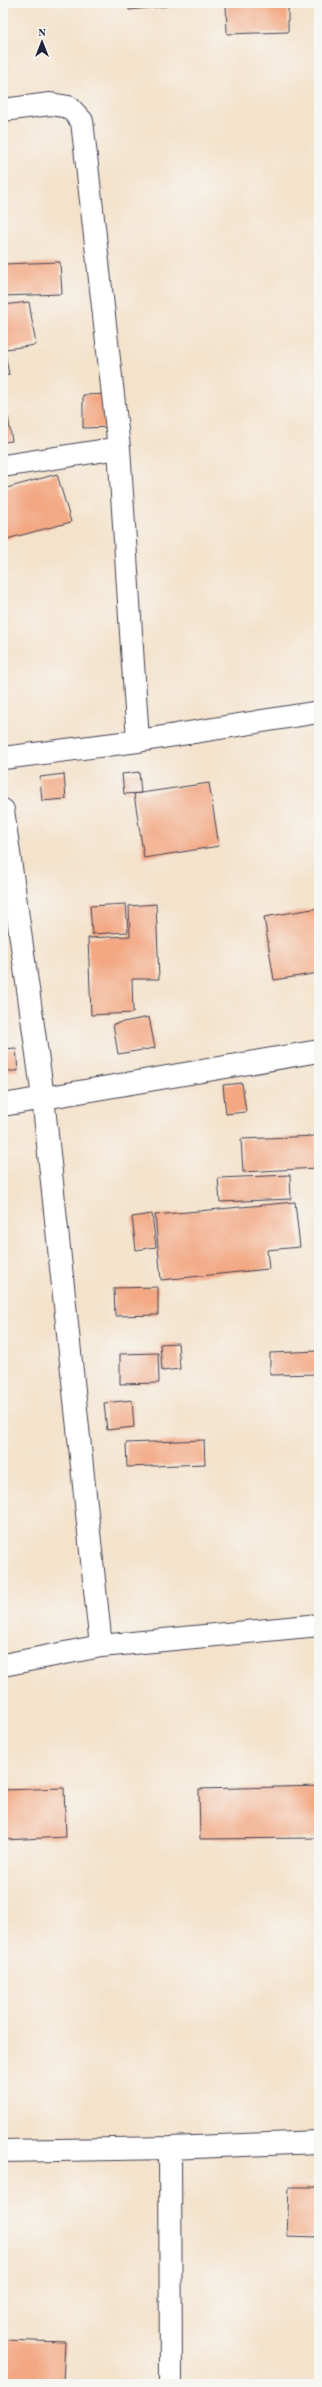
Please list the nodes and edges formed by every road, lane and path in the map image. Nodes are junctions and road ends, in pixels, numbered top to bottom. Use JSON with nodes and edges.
{"nodes":[{"id":1,"x":3,"y":110,"type":"edge"},
{"id":2,"x":119,"y":448,"type":"junction"},
{"id":3,"x":3,"y":466,"type":"edge"},
{"id":4,"x":319,"y":712,"type":"edge"},
{"id":5,"x":138,"y":741,"type":"junction"},
{"id":6,"x":3,"y":758,"type":"edge"},
{"id":7,"x":3,"y":810,"type":"edge"},
{"id":8,"x":319,"y":1051,"type":"edge"},
{"id":9,"x":43,"y":1097,"type":"junction"},
{"id":10,"x":3,"y":1105,"type":"edge"},
{"id":11,"x":319,"y":1625,"type":"edge"},
{"id":12,"x":101,"y":1646,"type":"junction"},
{"id":13,"x":3,"y":1664,"type":"edge"},
{"id":14,"x":319,"y":2142,"type":"edge"},
{"id":15,"x":170,"y":2148,"type":"junction"},
{"id":16,"x":3,"y":2151,"type":"edge"},
{"id":17,"x":171,"y":2384,"type":"edge"}],
"edges":[{"from":1,"to":2,"type":"street"},
{"from":2,"to":3,"type":"street"},
{"from":2,"to":5,"type":"street"},
{"from":4,"to":5,"type":"street"},
{"from":5,"to":6,"type":"street"},
{"from":7,"to":9,"type":"street"},
{"from":8,"to":9,"type":"street"},
{"from":9,"to":10,"type":"street"},
{"from":9,"to":12,"type":"street"},
{"from":11,"to":12,"type":"street"},
{"from":12,"to":13,"type":"street"},
{"from":14,"to":15,"type":"street"},
{"from":15,"to":16,"type":"street"},
{"from":15,"to":17,"type":"street"}]}
